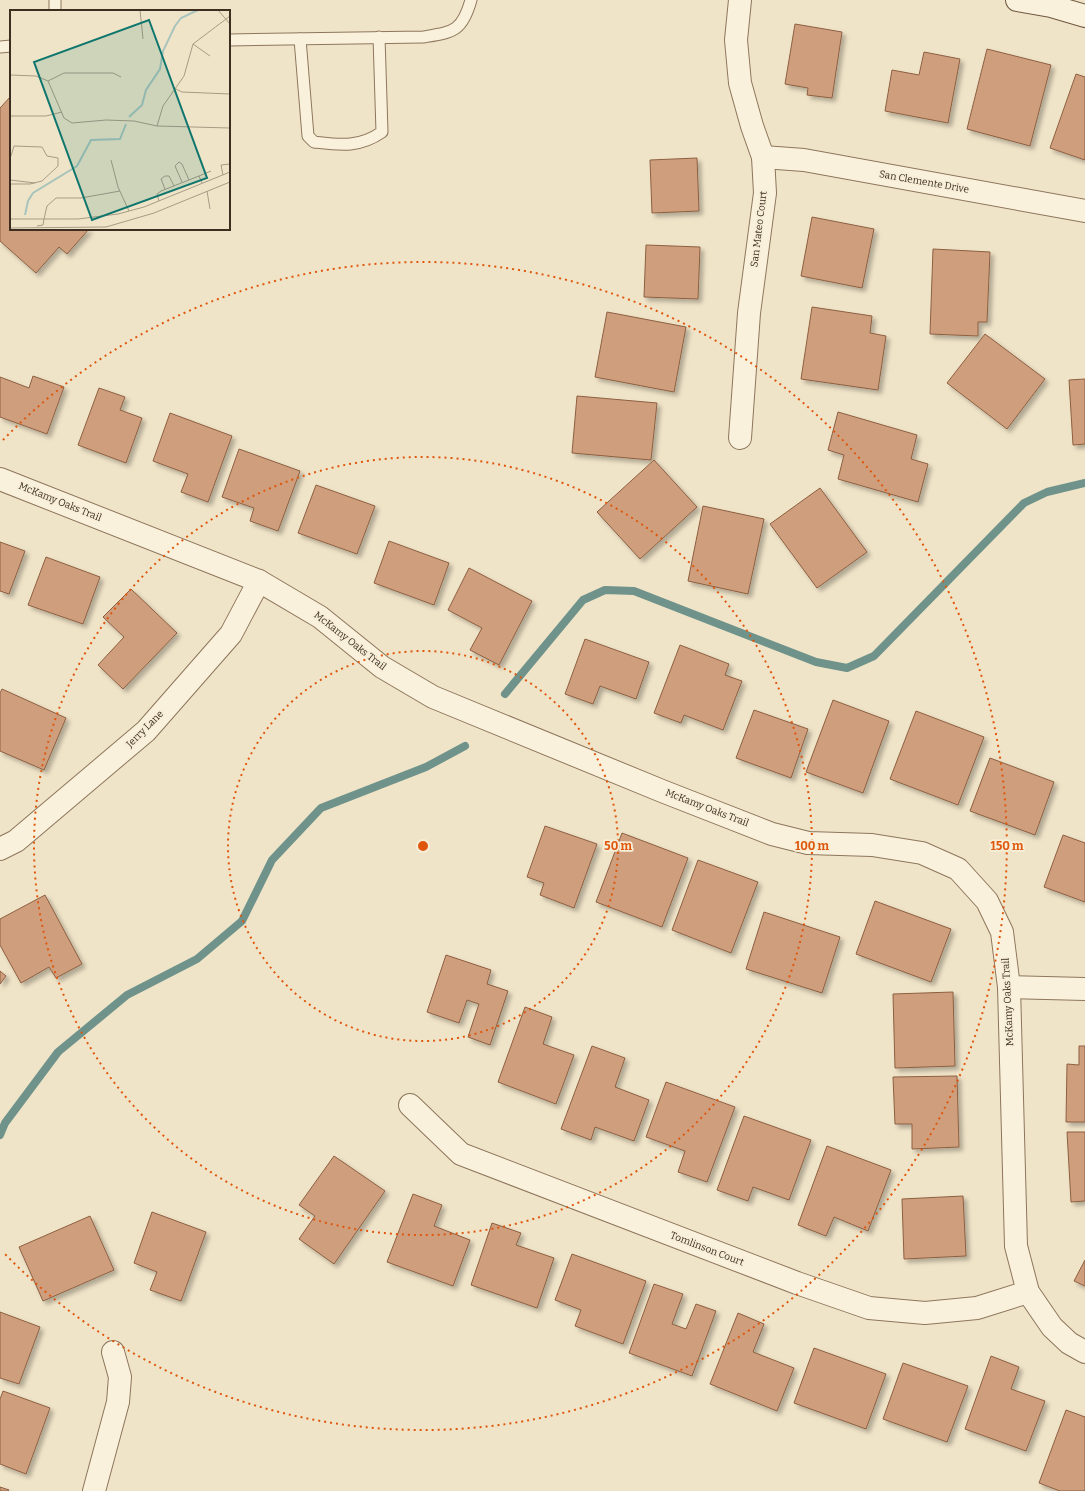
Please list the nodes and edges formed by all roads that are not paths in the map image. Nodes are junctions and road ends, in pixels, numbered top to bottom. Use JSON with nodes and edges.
{"nodes":[{"id":1,"x":470,"y":0,"type":"edge"},
{"id":2,"x":740,"y":0,"type":"edge"},
{"id":3,"x":1018,"y":0,"type":"edge"},
{"id":4,"x":1085,"y":16,"type":"edge"},
{"id":5,"x":379,"y":37,"type":"junction"},
{"id":6,"x":300,"y":39,"type":"junction"},
{"id":7,"x":230,"y":40,"type":"edge"},
{"id":8,"x":10,"y":46,"type":"edge"},
{"id":9,"x":0,"y":47,"type":"edge"},
{"id":10,"x":763,"y":157,"type":"junction"},
{"id":11,"x":1085,"y":211,"type":"edge"},
{"id":12,"x":740,"y":438,"type":"dead end"},
{"id":13,"x":0,"y":479,"type":"edge"},
{"id":14,"x":259,"y":581,"type":"junction"},
{"id":15,"x":0,"y":848,"type":"edge"},
{"id":16,"x":1009,"y":987,"type":"junction"},
{"id":17,"x":1085,"y":989,"type":"edge"},
{"id":18,"x":410,"y":1105,"type":"dead end"},
{"id":19,"x":1028,"y":1292,"type":"junction"},
{"id":20,"x":113,"y":1352,"type":"dead end"},
{"id":21,"x":1085,"y":1352,"type":"edge"},
{"id":22,"x":94,"y":1491,"type":"edge"}],
"edges":[{"from":1,"to":5,"type":"lane"},
{"from":2,"to":10,"type":"street","name":"San Mateo Court"},
{"from":3,"to":4,"type":"street"},
{"from":5,"to":6,"type":"lane"},
{"from":5,"to":6,"type":"lane"},
{"from":6,"to":7,"type":"lane"},
{"from":8,"to":9,"type":"lane"},
{"from":10,"to":11,"type":"street","name":"San Clemente Drive"},
{"from":10,"to":12,"type":"street","name":"San Mateo Court"},
{"from":13,"to":14,"type":"street","name":"McKamy Oaks Trail"},
{"from":14,"to":15,"type":"street","name":"Jerry Lane"},
{"from":14,"to":16,"type":"street","name":"McKamy Oaks Trail"},
{"from":16,"to":17,"type":"street"},
{"from":16,"to":19,"type":"street","name":"McKamy Oaks Trail"},
{"from":18,"to":19,"type":"street","name":"Tomlinson Court"},
{"from":19,"to":21,"type":"street","name":"McKamy Oaks Trail"},
{"from":20,"to":22,"type":"street"}]}
